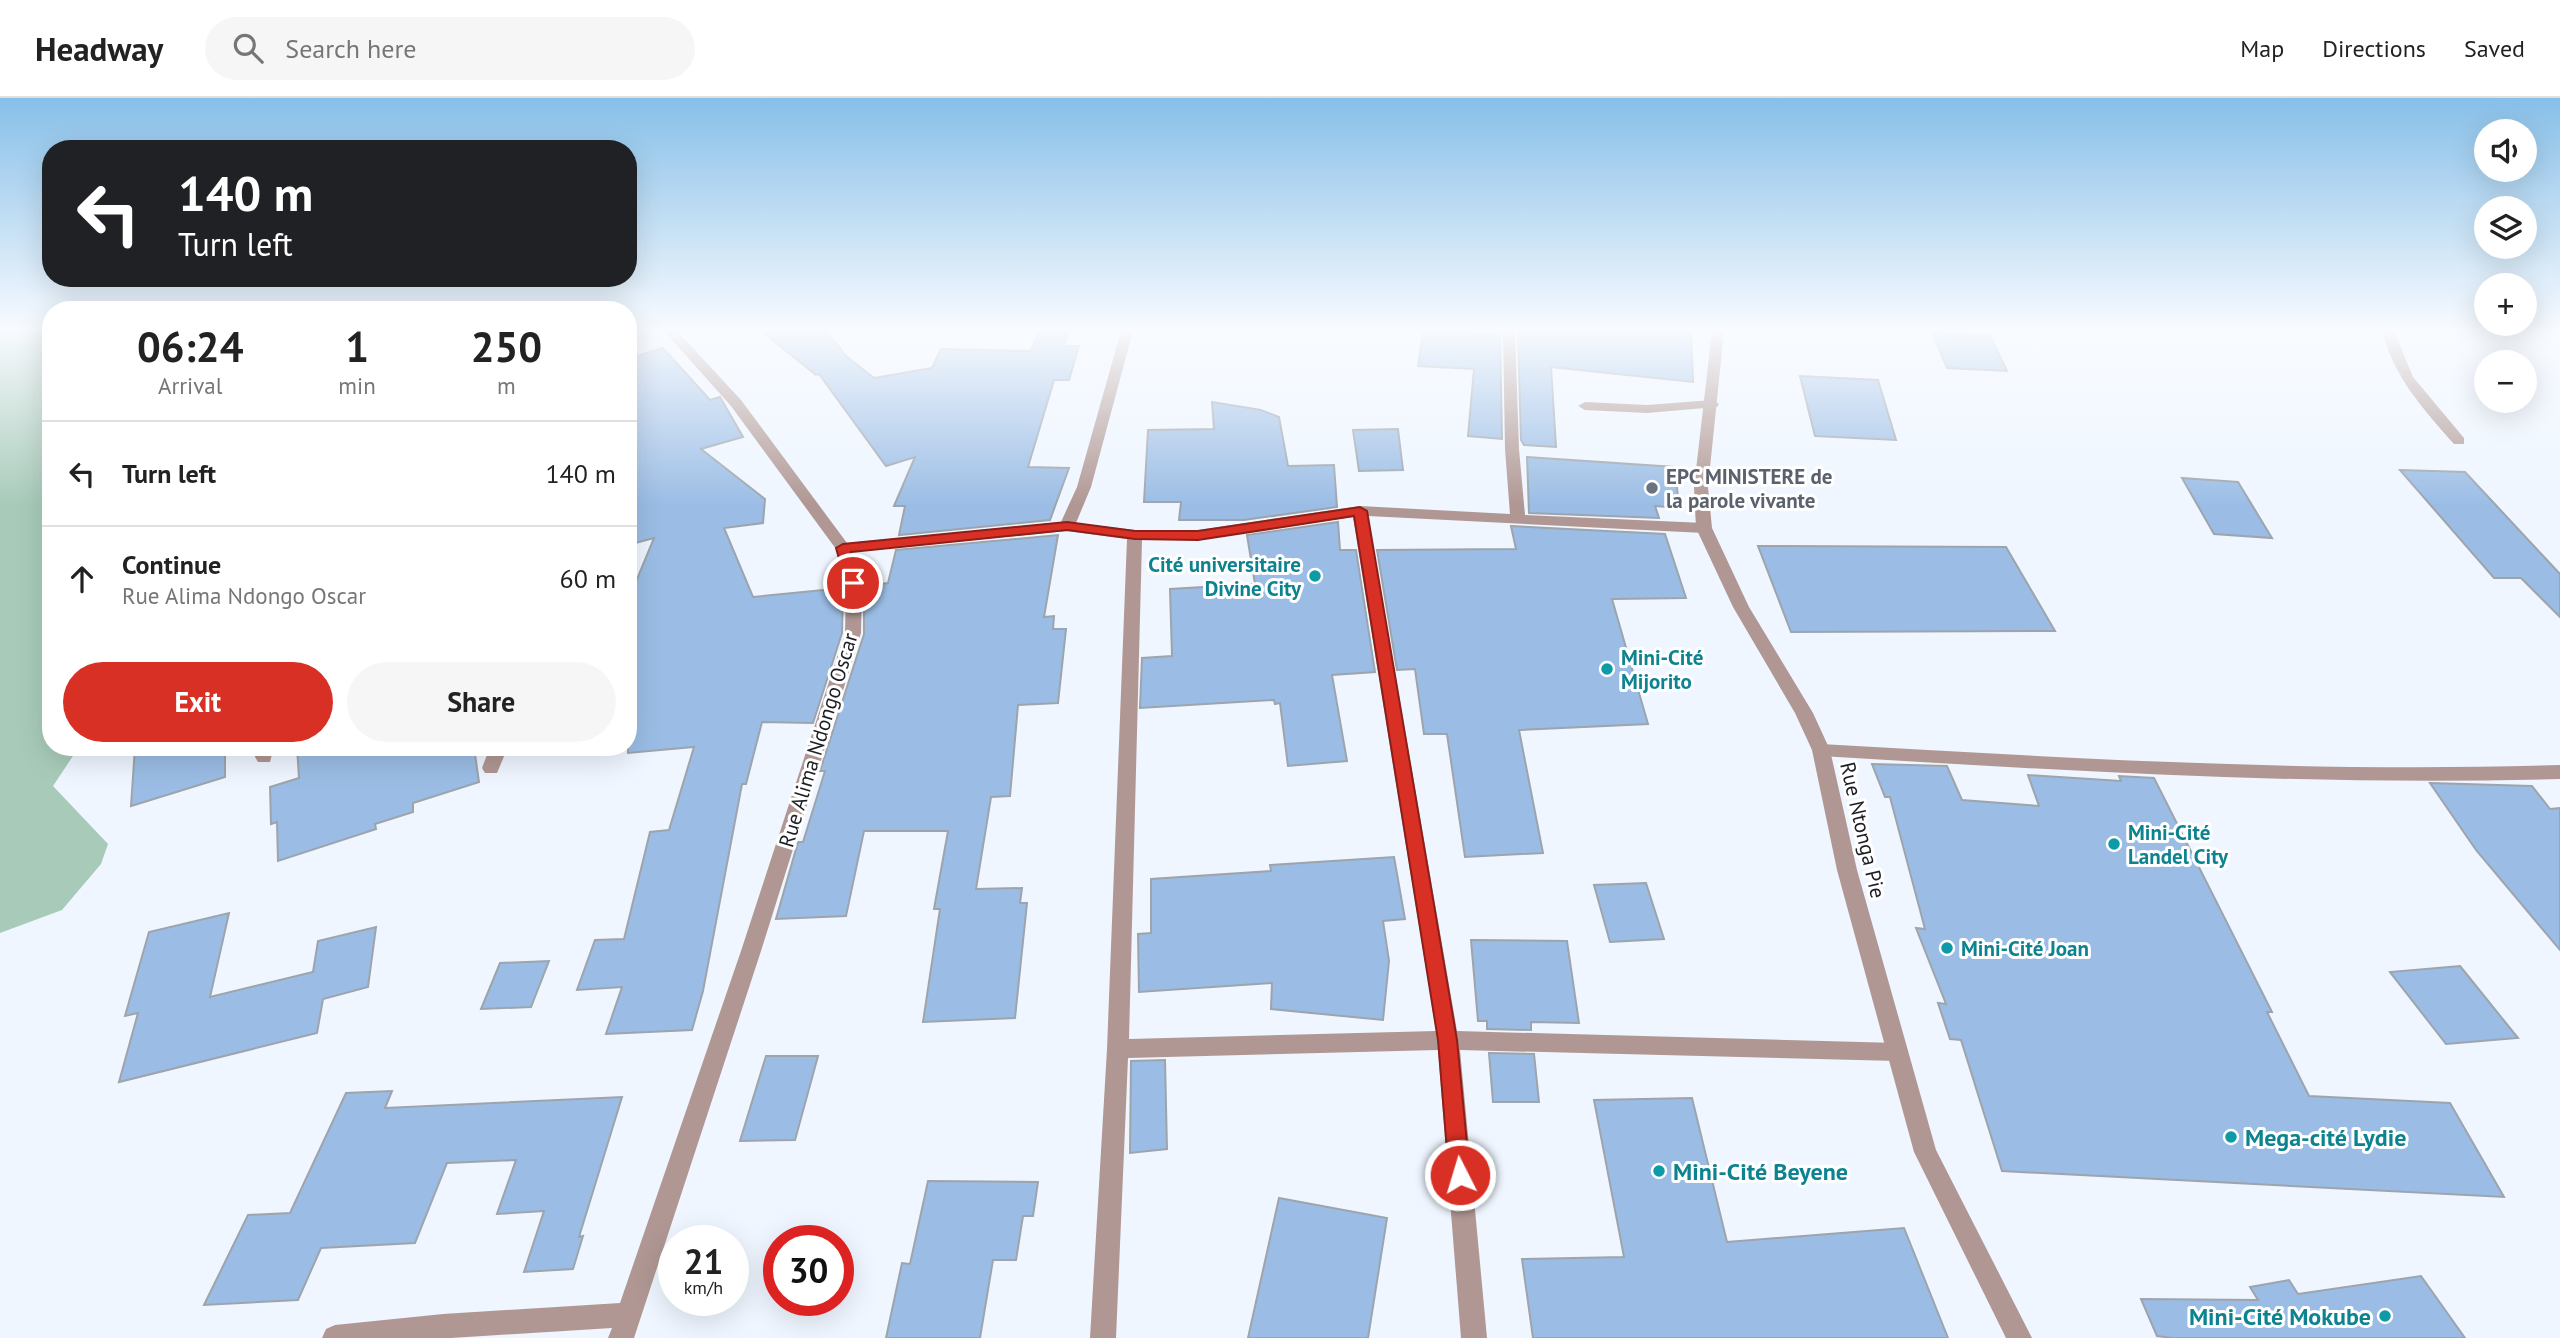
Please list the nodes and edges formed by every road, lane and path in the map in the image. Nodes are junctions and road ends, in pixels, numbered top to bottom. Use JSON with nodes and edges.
{"nodes":[{"id":1,"x":723,"y":389,"type":"edge"},
{"id":2,"x":1111,"y":389,"type":"edge"},
{"id":3,"x":1511,"y":389,"type":"edge"},
{"id":4,"x":1713,"y":389,"type":"edge"},
{"id":5,"x":2414,"y":389,"type":"edge"},
{"id":6,"x":1712,"y":404,"type":"junction"},
{"id":7,"x":1586,"y":406,"type":"dead end"},
{"id":8,"x":2459,"y":441,"type":"dead end"},
{"id":9,"x":1360,"y":511,"type":"junction"},
{"id":10,"x":1518,"y":520,"type":"junction"},
{"id":11,"x":1067,"y":526,"type":"junction"},
{"id":12,"x":1704,"y":528,"type":"junction"},
{"id":13,"x":1135,"y":535,"type":"junction"},
{"id":14,"x":843,"y":548,"type":"junction"},
{"id":15,"x":1821,"y":750,"type":"junction"},
{"id":16,"x":496,"y":756,"type":"edge"},
{"id":17,"x":491,"y":768,"type":"dead end"},
{"id":18,"x":2560,"y":772,"type":"edge"},
{"id":19,"x":1448,"y":1040,"type":"junction"},
{"id":20,"x":1118,"y":1049,"type":"junction"},
{"id":21,"x":1897,"y":1052,"type":"junction"},
{"id":22,"x":625,"y":1327,"type":"edge"},
{"id":23,"x":335,"y":1338,"type":"edge"},
{"id":24,"x":1102,"y":1338,"type":"edge"},
{"id":25,"x":1474,"y":1338,"type":"edge"},
{"id":26,"x":2019,"y":1338,"type":"edge"}],
"edges":[{"from":1,"to":14,"type":"street","name":"Rue Alima Ndongo Oscar"},
{"from":2,"to":11,"type":"street"},
{"from":3,"to":10,"type":"street"},
{"from":4,"to":6,"type":"street","name":"Rue Ntonga Pie"},
{"from":5,"to":8,"type":"street"},
{"from":6,"to":7,"type":"street"},
{"from":6,"to":12,"type":"street","name":"Rue Ntonga Pie"},
{"from":9,"to":10,"type":"street"},
{"from":9,"to":13,"type":"street"},
{"from":9,"to":19,"type":"street"},
{"from":10,"to":12,"type":"street"},
{"from":11,"to":13,"type":"street"},
{"from":11,"to":14,"type":"street"},
{"from":12,"to":15,"type":"street","name":"Rue Ntonga Pie"},
{"from":13,"to":20,"type":"street"},
{"from":14,"to":22,"type":"street","name":"Rue Alima Ndongo Oscar"},
{"from":15,"to":18,"type":"street"},
{"from":15,"to":21,"type":"street","name":"Rue Ntonga Pie"},
{"from":16,"to":17,"type":"street"},
{"from":19,"to":20,"type":"street"},
{"from":19,"to":21,"type":"street"},
{"from":19,"to":25,"type":"street"},
{"from":20,"to":24,"type":"street"},
{"from":21,"to":26,"type":"street","name":"Rue Ntonga Pie"},
{"from":22,"to":23,"type":"street"}]}
